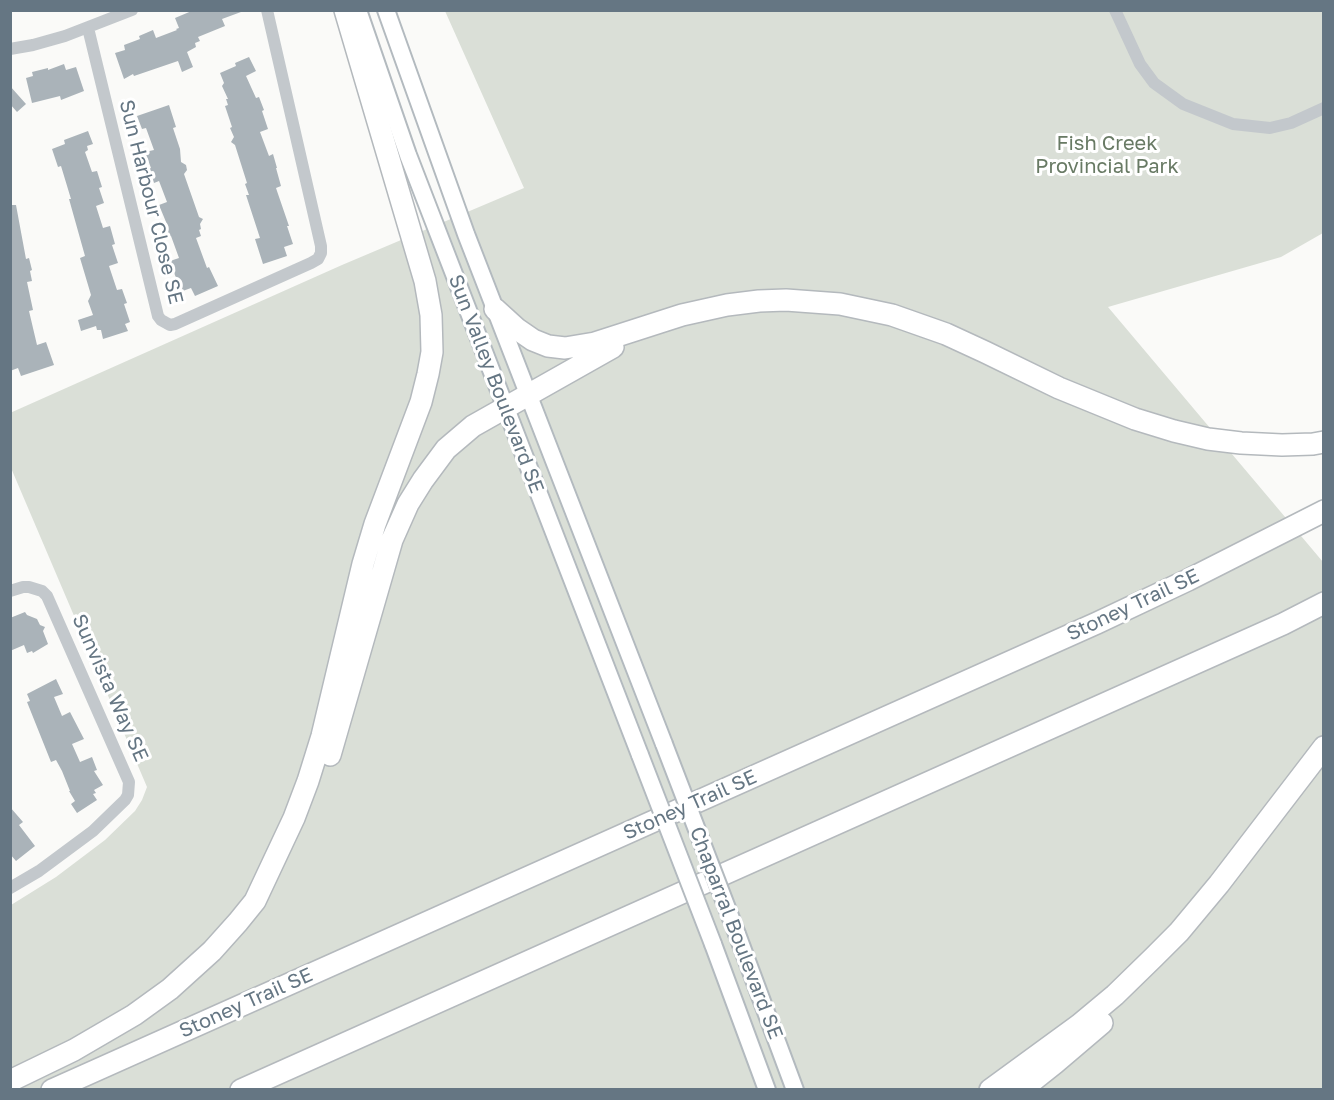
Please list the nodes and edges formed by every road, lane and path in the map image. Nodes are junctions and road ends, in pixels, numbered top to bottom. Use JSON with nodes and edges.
{"nodes":[{"id":1,"x":132,"y":10,"type":"edge"},
{"id":2,"x":267,"y":10,"type":"edge"},
{"id":3,"x":345,"y":10,"type":"edge"},
{"id":4,"x":358,"y":10,"type":"edge"},
{"id":5,"x":386,"y":10,"type":"edge"},
{"id":6,"x":1115,"y":10,"type":"edge"},
{"id":7,"x":88,"y":28,"type":"junction"},
{"id":8,"x":10,"y":49,"type":"edge"},
{"id":9,"x":1323,"y":108,"type":"edge"},
{"id":10,"x":495,"y":309,"type":"junction"},
{"id":11,"x":656,"y":324,"type":"junction"},
{"id":12,"x":528,"y":395,"type":"junction"},
{"id":13,"x":506,"y":407,"type":"junction"},
{"id":14,"x":1323,"y":442,"type":"edge"},
{"id":15,"x":1323,"y":511,"type":"edge"},
{"id":16,"x":10,"y":591,"type":"edge"},
{"id":17,"x":1323,"y":603,"type":"edge"},
{"id":18,"x":664,"y":744,"type":"joint"},
{"id":19,"x":1323,"y":747,"type":"edge"},
{"id":20,"x":640,"y":755,"type":"joint"},
{"id":21,"x":1219,"y":884,"type":"junction"},
{"id":22,"x":10,"y":888,"type":"edge"},
{"id":23,"x":255,"y":901,"type":"junction"},
{"id":24,"x":10,"y":1081,"type":"edge"},
{"id":25,"x":52,"y":1089,"type":"edge"},
{"id":26,"x":241,"y":1089,"type":"edge"},
{"id":27,"x":767,"y":1089,"type":"edge"},
{"id":28,"x":795,"y":1089,"type":"edge"},
{"id":29,"x":990,"y":1089,"type":"edge"},
{"id":30,"x":1021,"y":1089,"type":"edge"}],
"edges":[{"from":1,"to":7,"type":"street"},
{"from":2,"to":7,"type":"street","name":"Sun Harbour Close SE"},
{"from":3,"to":23,"type":"highway"},
{"from":4,"to":13,"type":"main road","name":"Sun Valley Boulevard SE"},
{"from":5,"to":10,"type":"main road","name":"Sun Valley Boulevard SE"},
{"from":6,"to":9,"type":"street"},
{"from":7,"to":8,"type":"street"},
{"from":10,"to":11,"type":"highway"},
{"from":10,"to":12,"type":"main road","name":"Sun Valley Boulevard SE"},
{"from":11,"to":12,"type":"highway"},
{"from":11,"to":14,"type":"highway"},
{"from":12,"to":13,"type":"highway"},
{"from":12,"to":18,"type":"main road","name":"Sun Valley Boulevard SE"},
{"from":13,"to":20,"type":"main road","name":"Sun Valley Boulevard SE"},
{"from":13,"to":23,"type":"highway"},
{"from":15,"to":25,"type":"highway","name":"Stoney Trail SE"},
{"from":16,"to":22,"type":"street","name":"Sunvista Way SE"},
{"from":17,"to":26,"type":"highway"},
{"from":18,"to":28,"type":"main road","name":"Chaparral Boulevard SE","bridge":true},
{"from":19,"to":21,"type":"highway"},
{"from":20,"to":27,"type":"main road","name":"Chaparral Boulevard SE","bridge":true},
{"from":21,"to":29,"type":"highway"},
{"from":21,"to":30,"type":"highway"},
{"from":23,"to":24,"type":"highway"}]}
